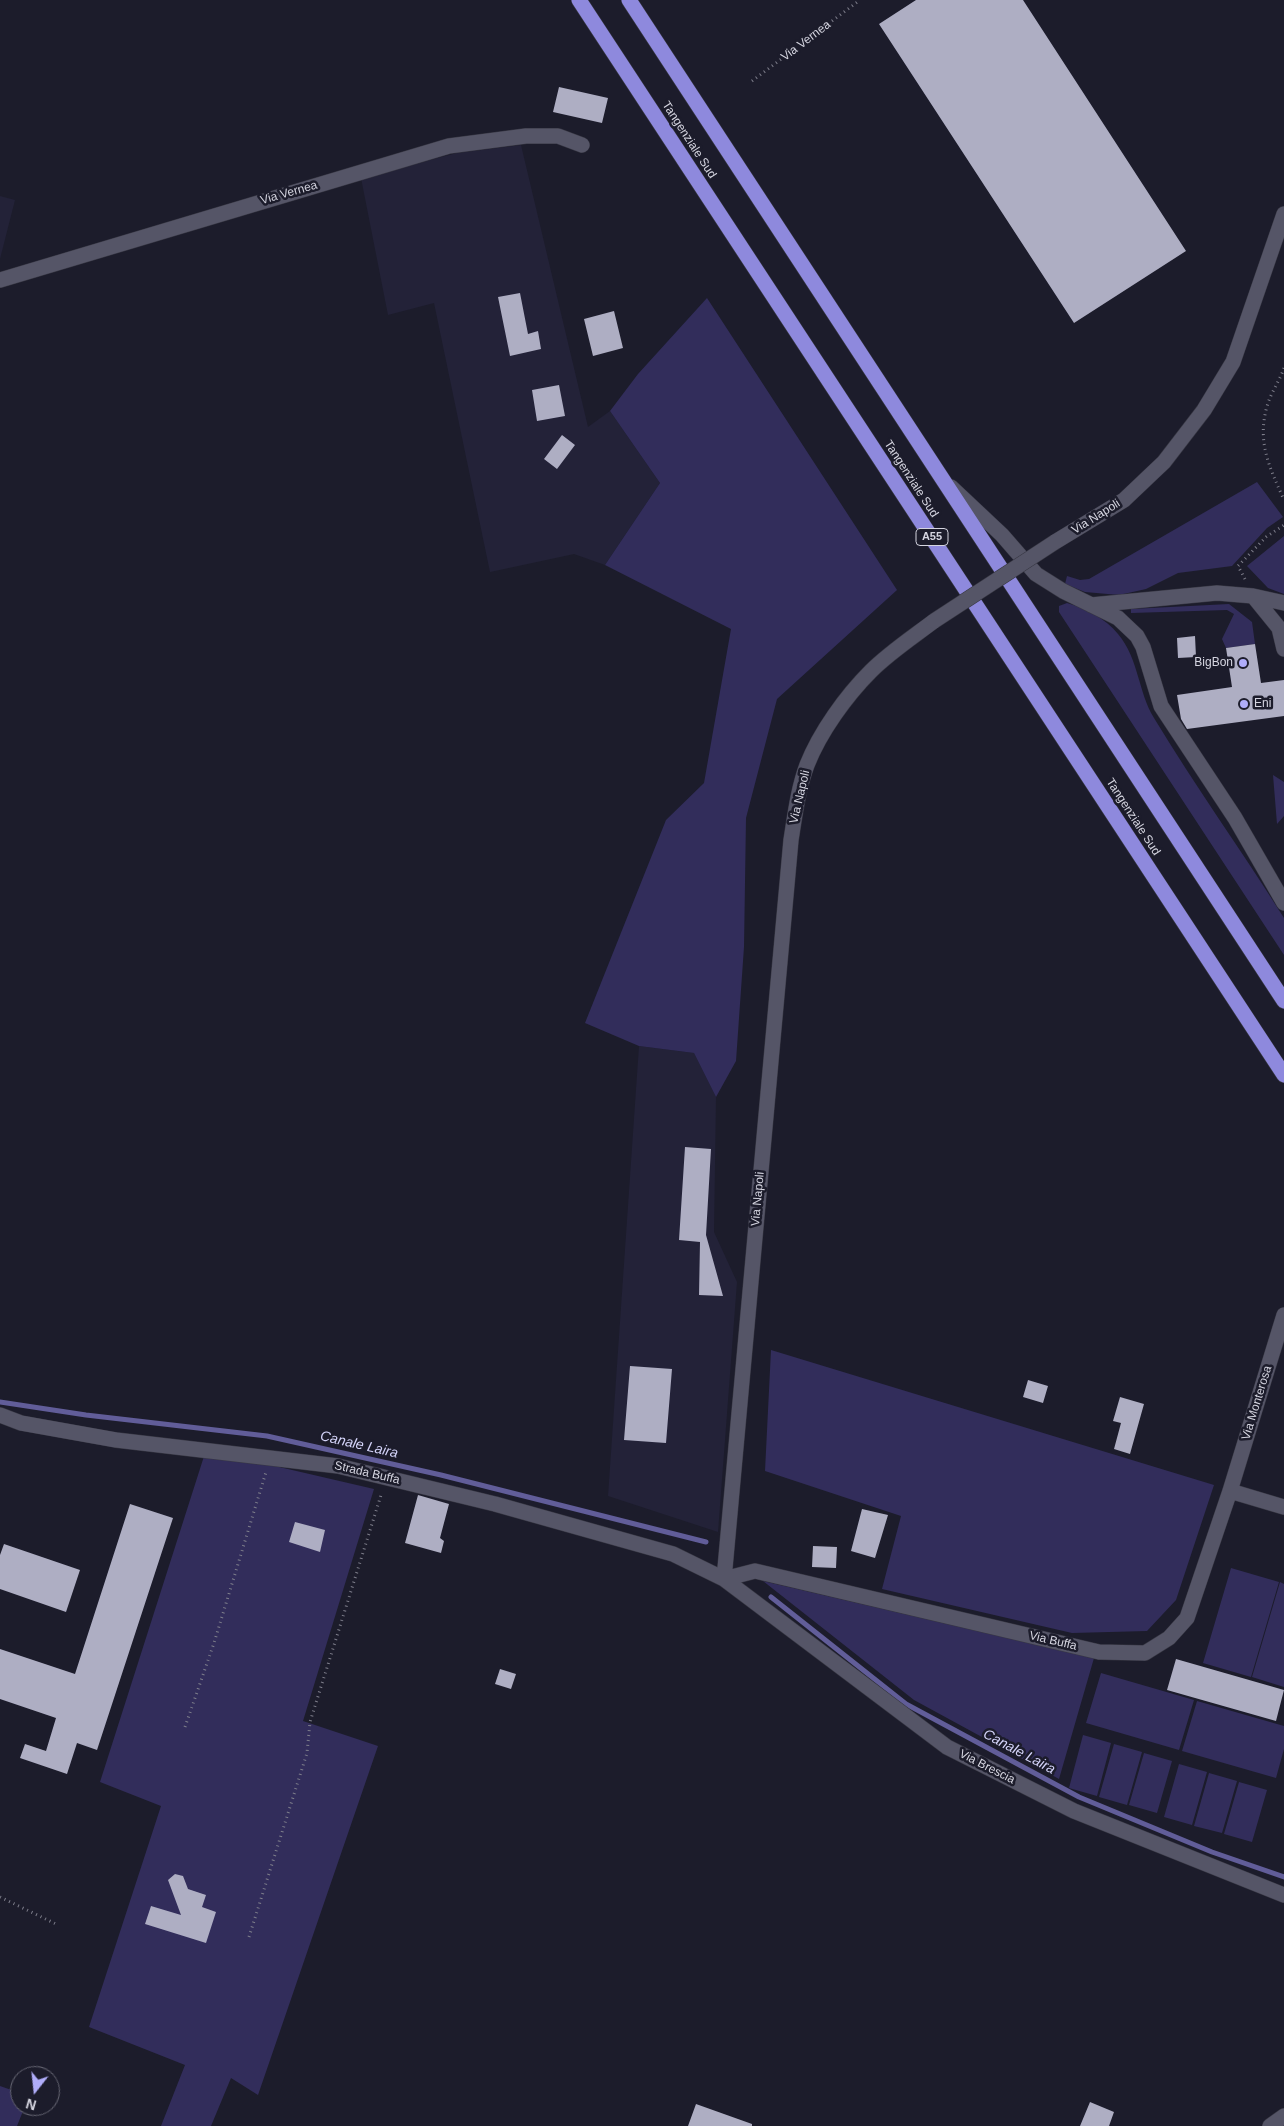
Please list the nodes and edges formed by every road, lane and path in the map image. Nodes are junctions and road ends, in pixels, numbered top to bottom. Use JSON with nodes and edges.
{"nodes":[{"id":1,"x":579,"y":0,"type":"edge"},
{"id":2,"x":629,"y":0,"type":"edge"},
{"id":3,"x":860,"y":0,"type":"edge"},
{"id":4,"x":752,"y":81,"type":"dead end"},
{"id":5,"x":582,"y":145,"type":"dead end"},
{"id":6,"x":1284,"y":214,"type":"edge"},
{"id":7,"x":0,"y":280,"type":"edge"},
{"id":8,"x":1284,"y":368,"type":"edge"},
{"id":9,"x":944,"y":481,"type":"junction"},
{"id":10,"x":1284,"y":500,"type":"edge"},
{"id":11,"x":1284,"y":525,"type":"edge"},
{"id":12,"x":1253,"y":596,"type":"junction"},
{"id":13,"x":1284,"y":603,"type":"edge"},
{"id":14,"x":1091,"y":605,"type":"junction"},
{"id":15,"x":1284,"y":649,"type":"edge"},
{"id":16,"x":1284,"y":903,"type":"edge"},
{"id":17,"x":1284,"y":1001,"type":"edge"},
{"id":18,"x":1284,"y":1075,"type":"edge"},
{"id":19,"x":1284,"y":1315,"type":"edge"},
{"id":20,"x":0,"y":1416,"type":"edge"},
{"id":21,"x":270,"y":1457,"type":"junction"},
{"id":22,"x":386,"y":1477,"type":"junction"},
{"id":23,"x":1230,"y":1491,"type":"junction"},
{"id":24,"x":1284,"y":1507,"type":"edge"},
{"id":25,"x":724,"y":1579,"type":"junction"},
{"id":26,"x":186,"y":1726,"type":"dead end"},
{"id":27,"x":1284,"y":1895,"type":"edge"},
{"id":28,"x":0,"y":1897,"type":"edge"},
{"id":29,"x":58,"y":1925,"type":"dead end"},
{"id":30,"x":249,"y":1937,"type":"dead end"},
{"id":31,"x":1284,"y":2116,"type":"edge"},
{"id":32,"x":1270,"y":2126,"type":"edge"}],
"edges":[{"from":1,"to":18,"type":"highway","name":"Tangenziale Sud","number":"A55"},
{"from":2,"to":9,"type":"highway","name":"Tangenziale Sud"},
{"from":3,"to":4,"type":"path","name":"Via Vernea"},
{"from":5,"to":7,"type":"street","name":"Via Vernea"},
{"from":6,"to":25,"type":"street","name":"Via Napoli","bridge":true},
{"from":8,"to":10,"type":"path"},
{"from":9,"to":14,"type":"street"},
{"from":9,"to":17,"type":"highway","name":"Tangenziale Sud"},
{"from":11,"to":12,"type":"path"},
{"from":12,"to":13,"type":"street"},
{"from":12,"to":14,"type":"street"},
{"from":12,"to":15,"type":"street"},
{"from":14,"to":16,"type":"street"},
{"from":19,"to":23,"type":"street","name":"Via Monterosa"},
{"from":20,"to":21,"type":"street","name":"Strada Buffa"},
{"from":21,"to":22,"type":"street","name":"Strada Buffa"},
{"from":21,"to":26,"type":"path"},
{"from":22,"to":25,"type":"street","name":"Strada Buffa"},
{"from":22,"to":30,"type":"path"},
{"from":23,"to":24,"type":"street"},
{"from":23,"to":25,"type":"street","name":"Via Buffa"},
{"from":25,"to":27,"type":"street","name":"Via Brescia"},
{"from":28,"to":29,"type":"path"},
{"from":31,"to":32,"type":"street"}]}
